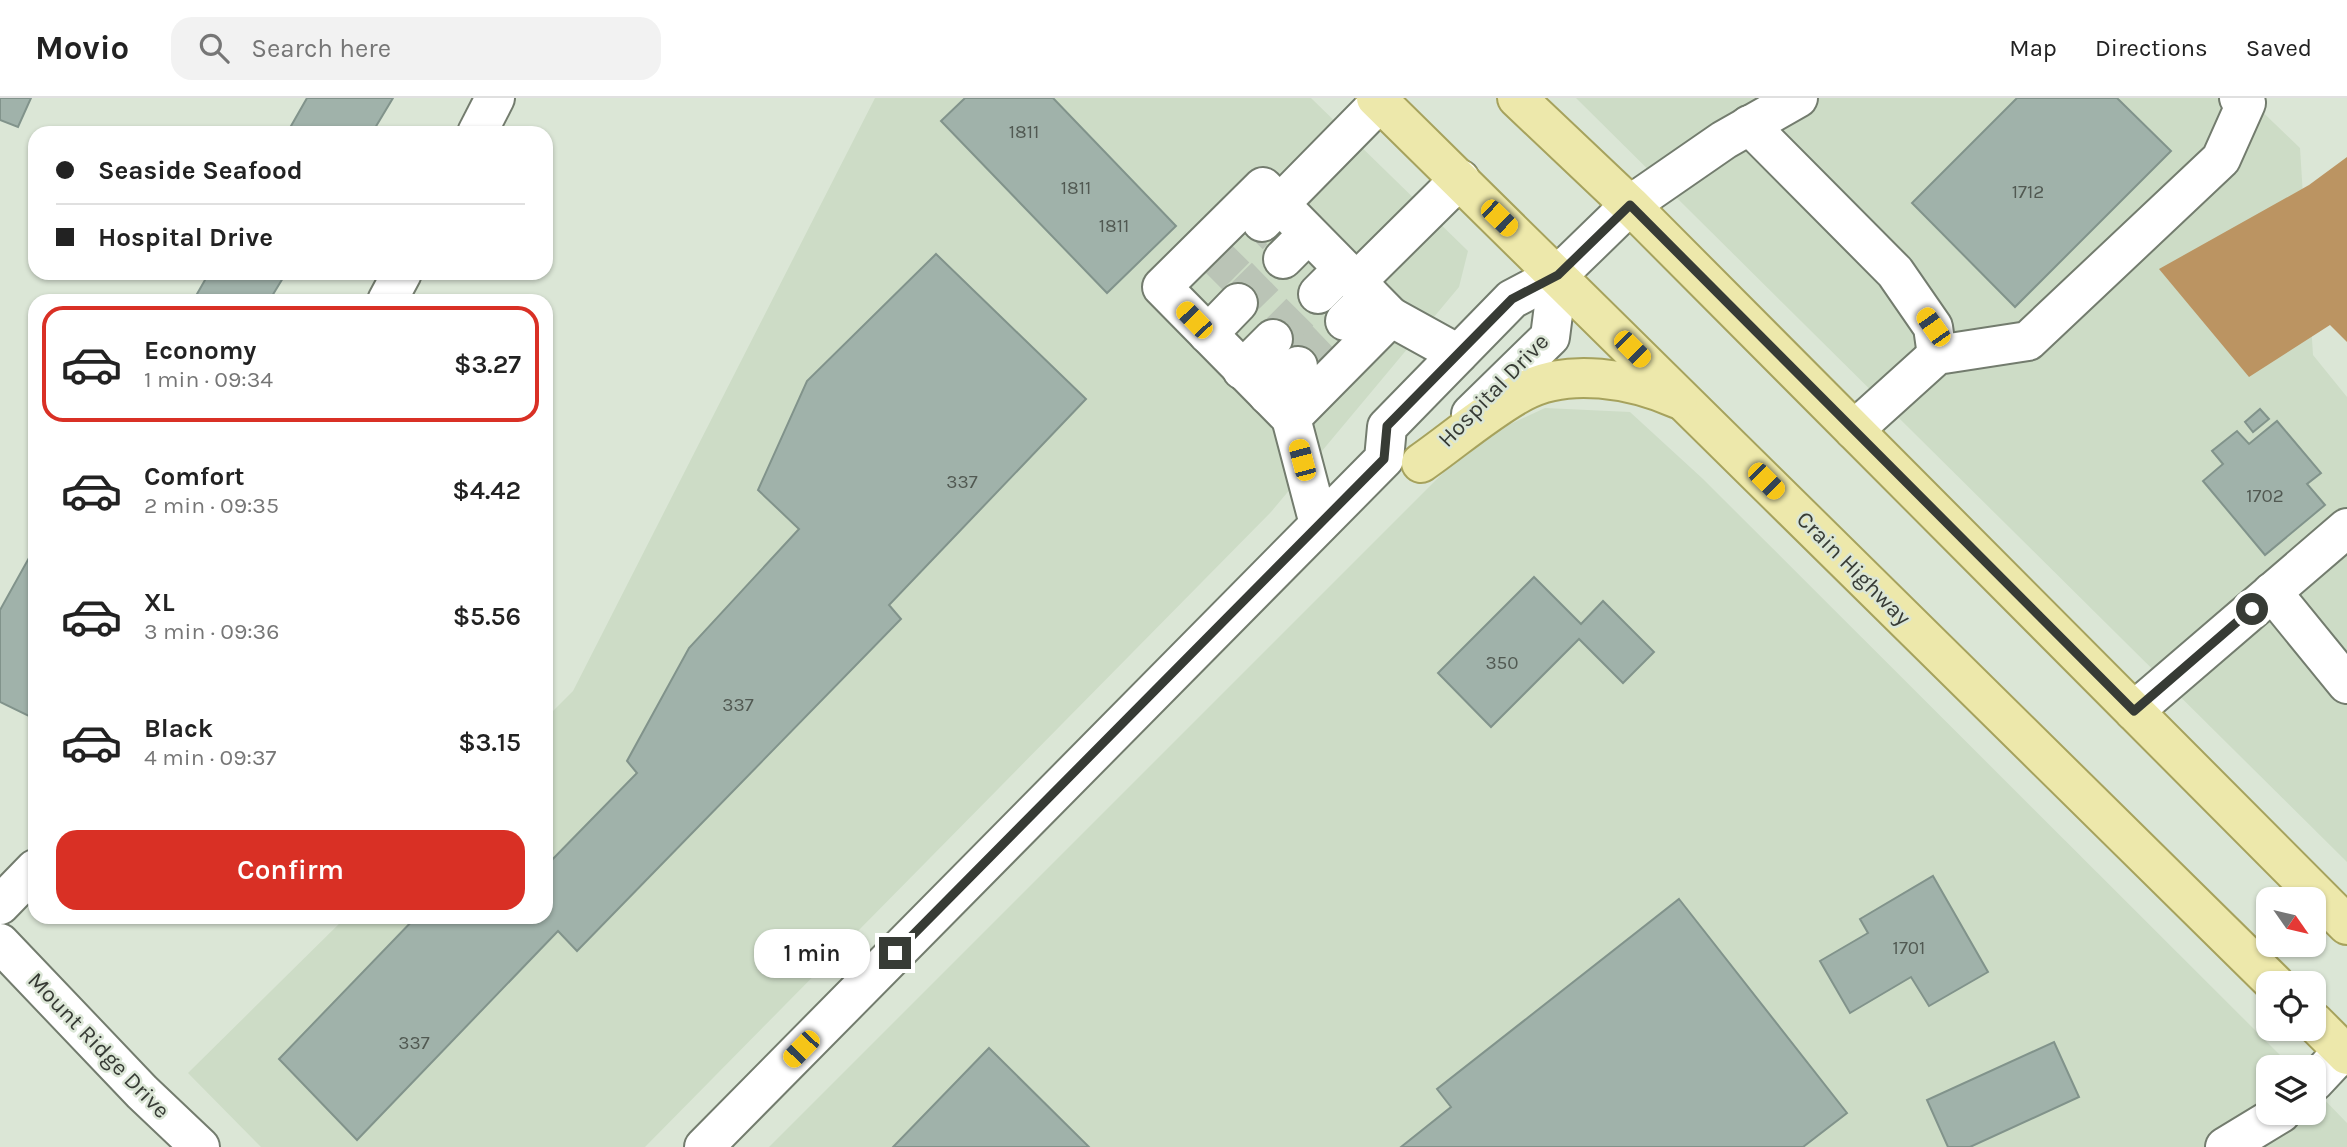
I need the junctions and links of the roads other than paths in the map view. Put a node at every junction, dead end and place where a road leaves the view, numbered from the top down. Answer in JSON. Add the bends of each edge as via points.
{"nodes":[{"id":1,"x":495,"y":98,"type":"edge"},
{"id":2,"x":1517,"y":98,"type":"edge"},
{"id":3,"x":1798,"y":98,"type":"edge"},
{"id":4,"x":2239,"y":98,"type":"edge"},
{"id":5,"x":1386,"y":108,"type":"edge"},
{"id":6,"x":1749,"y":125,"type":"junction"},
{"id":7,"x":481,"y":126,"type":"edge"},
{"id":8,"x":1460,"y":179,"type":"junction"},
{"id":9,"x":1280,"y":204,"type":"junction"},
{"id":10,"x":1630,"y":205,"type":"junction"},
{"id":11,"x":1254,"y":231,"type":"tunnel mouth"},
{"id":12,"x":1558,"y":275,"type":"junction"},
{"id":13,"x":1209,"y":276,"type":"tunnel mouth"},
{"id":14,"x":1354,"y":297,"type":"junction"},
{"id":15,"x":1238,"y":303,"type":"tunnel mouth"},
{"id":16,"x":1180,"y":305,"type":"junction"},
{"id":17,"x":1208,"y":334,"type":"junction"},
{"id":18,"x":1286,"y":353,"type":"tunnel mouth"},
{"id":19,"x":1458,"y":354,"type":"junction"},
{"id":20,"x":1937,"y":355,"type":"junction"},
{"id":21,"x":1267,"y":394,"type":"junction"},
{"id":22,"x":1688,"y":404,"type":"junction"},
{"id":23,"x":1854,"y":430,"type":"junction"},
{"id":24,"x":1403,"y":461,"type":"junction"},
{"id":25,"x":1319,"y":524,"type":"junction"},
{"id":26,"x":2347,"y":528,"type":"edge"},
{"id":27,"x":2272,"y":592,"type":"junction"},
{"id":28,"x":2347,"y":684,"type":"edge"},
{"id":29,"x":2134,"y":711,"type":"junction"},
{"id":30,"x":28,"y":876,"type":"edge"},
{"id":31,"x":0,"y":905,"type":"edge"},
{"id":32,"x":2347,"y":925,"type":"edge"},
{"id":33,"x":0,"y":943,"type":"edge"},
{"id":34,"x":2262,"y":971,"type":"edge"},
{"id":35,"x":2326,"y":1033,"type":"edge"},
{"id":36,"x":2345,"y":1053,"type":"edge"},
{"id":37,"x":2326,"y":1071,"type":"edge"},
{"id":38,"x":2261,"y":1125,"type":"edge"},
{"id":39,"x":200,"y":1147,"type":"edge"},
{"id":40,"x":704,"y":1147,"type":"edge"},
{"id":41,"x":2225,"y":1147,"type":"edge"}],
"edges":[{"from":1,"to":7,"type":"street"},
{"from":2,"to":10,"type":"main road"},
{"from":3,"to":6,"type":"street"},
{"from":4,"to":20,"type":"street","via":[[2246,103],[2221,159],[2028,341]]},
{"from":5,"to":8,"type":"main road","name":"Crain Highway"},
{"from":5,"to":9,"type":"street"},
{"from":6,"to":10,"type":"street"},
{"from":6,"to":20,"type":"street","via":[[1895,272],[1933,327]]},
{"from":8,"to":12,"type":"main road","name":"Crain Highway"},
{"from":8,"to":14,"type":"street"},
{"from":9,"to":11,"type":"street"},
{"from":9,"to":14,"type":"street","via":[[1296,247]]},
{"from":9,"to":16,"type":"street","via":[[1263,187],[1162,288]]},
{"from":10,"to":12,"type":"street"},
{"from":10,"to":23,"type":"main road"},
{"from":12,"to":19,"type":"street","via":[[1512,299]]},
{"from":12,"to":22,"type":"main road","name":"Crain Highway"},
{"from":12,"to":24,"type":"street","name":"Hospital Drive","via":[[1550,337]]},
{"from":13,"to":16,"type":"street"},
{"from":14,"to":19,"type":"street"},
{"from":14,"to":21,"type":"street"},
{"from":15,"to":17,"type":"street"},
{"from":16,"to":17,"type":"street"},
{"from":17,"to":21,"type":"street"},
{"from":18,"to":21,"type":"street"},
{"from":19,"to":24,"type":"street","via":[[1387,426]]},
{"from":20,"to":23,"type":"street"},
{"from":21,"to":25,"type":"street"},
{"from":22,"to":24,"type":"main road","via":[[1647,385],[1599,377],[1558,382],[1523,391]]},
{"from":22,"to":34,"type":"main road","name":"Crain Highway"},
{"from":23,"to":29,"type":"main road"},
{"from":24,"to":25,"type":"street","name":"Hospital Drive"},
{"from":25,"to":40,"type":"street","name":"Hospital Drive"},
{"from":26,"to":27,"type":"street"},
{"from":27,"to":28,"type":"street"},
{"from":27,"to":29,"type":"street"},
{"from":29,"to":32,"type":"main road"},
{"from":30,"to":31,"type":"street"},
{"from":33,"to":39,"type":"street","name":"Mount Ridge Drive","via":[[142,1093]]},
{"from":35,"to":36,"type":"main road"},
{"from":36,"to":37,"type":"street"},
{"from":38,"to":41,"type":"street"}]}
